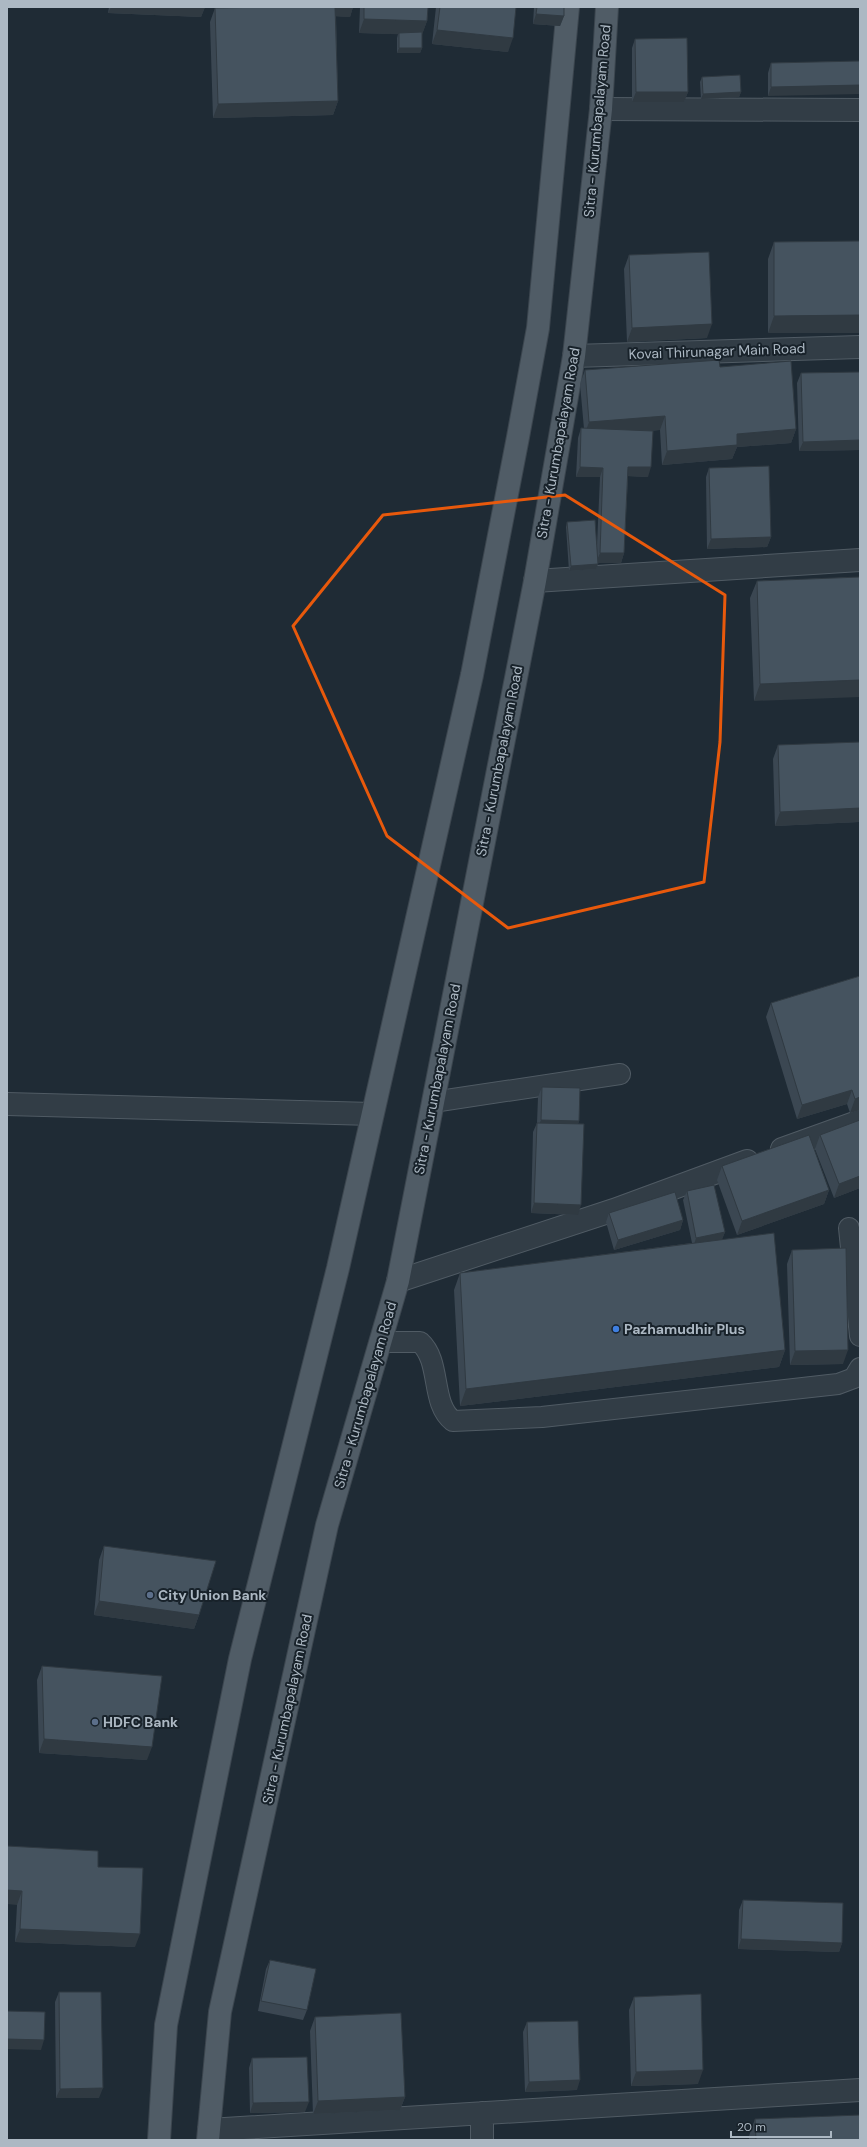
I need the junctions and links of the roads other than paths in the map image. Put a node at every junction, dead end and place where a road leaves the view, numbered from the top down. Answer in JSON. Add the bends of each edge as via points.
{"nodes":[{"id":1,"x":568,"y":7,"type":"edge"},
{"id":2,"x":607,"y":7,"type":"edge"},
{"id":3,"x":601,"y":108,"type":"junction"},
{"id":4,"x":860,"y":110,"type":"edge"},
{"id":5,"x":860,"y":347,"type":"edge"},
{"id":6,"x":574,"y":356,"type":"junction"},
{"id":7,"x":860,"y":560,"type":"edge"},
{"id":8,"x":534,"y":581,"type":"junction"},
{"id":9,"x":620,"y":1074,"type":"dead end"},
{"id":10,"x":433,"y":1102,"type":"junction"},
{"id":11,"x":7,"y":1104,"type":"edge"},
{"id":12,"x":372,"y":1114,"type":"junction"},
{"id":13,"x":860,"y":1120,"type":"edge"},
{"id":14,"x":849,"y":1228,"type":"dead end"},
{"id":15,"x":398,"y":1281,"type":"junction"},
{"id":16,"x":860,"y":1336,"type":"edge"},
{"id":17,"x":380,"y":1342,"type":"junction"},
{"id":18,"x":860,"y":1368,"type":"edge"},
{"id":19,"x":860,"y":2090,"type":"edge"},
{"id":20,"x":482,"y":2113,"type":"junction"},
{"id":21,"x":208,"y":2135,"type":"edge"},
{"id":22,"x":159,"y":2140,"type":"edge"},
{"id":23,"x":482,"y":2140,"type":"edge"}],
"edges":[{"from":1,"to":12,"type":"main road","via":[[538,328],[472,675]]},
{"from":2,"to":3,"type":"main road","name":"Sitra - Kurumbapalayam Road"},
{"from":3,"to":4,"type":"street"},
{"from":3,"to":6,"type":"main road","name":"Sitra - Kurumbapalayam Road"},
{"from":5,"to":6,"type":"street","name":"Kovai Thirunagar Main Road"},
{"from":6,"to":8,"type":"main road","name":"Sitra - Kurumbapalayam Road"},
{"from":7,"to":8,"type":"street"},
{"from":8,"to":10,"type":"main road","name":"Sitra - Kurumbapalayam Road"},
{"from":9,"to":10,"type":"lane"},
{"from":10,"to":15,"type":"main road","name":"Sitra - Kurumbapalayam Road"},
{"from":11,"to":12,"type":"street"},
{"from":12,"to":22,"type":"main road","via":[[338,1268],[240,1659],[166,2025]]},
{"from":13,"to":15,"type":"street","via":[[614,1210]]},
{"from":14,"to":16,"type":"lane"},
{"from":15,"to":17,"type":"main road","name":"Sitra - Kurumbapalayam Road"},
{"from":17,"to":18,"type":"lane","via":[[420,1342],[426,1348],[444,1414],[453,1421],[542,1417],[838,1384],[854,1378]]},
{"from":17,"to":21,"type":"main road","name":"Sitra - Kurumbapalayam Road","via":[[328,1525],[220,2012]]},
{"from":19,"to":20,"type":"street"},
{"from":20,"to":21,"type":"street"},
{"from":20,"to":23,"type":"street"}]}
